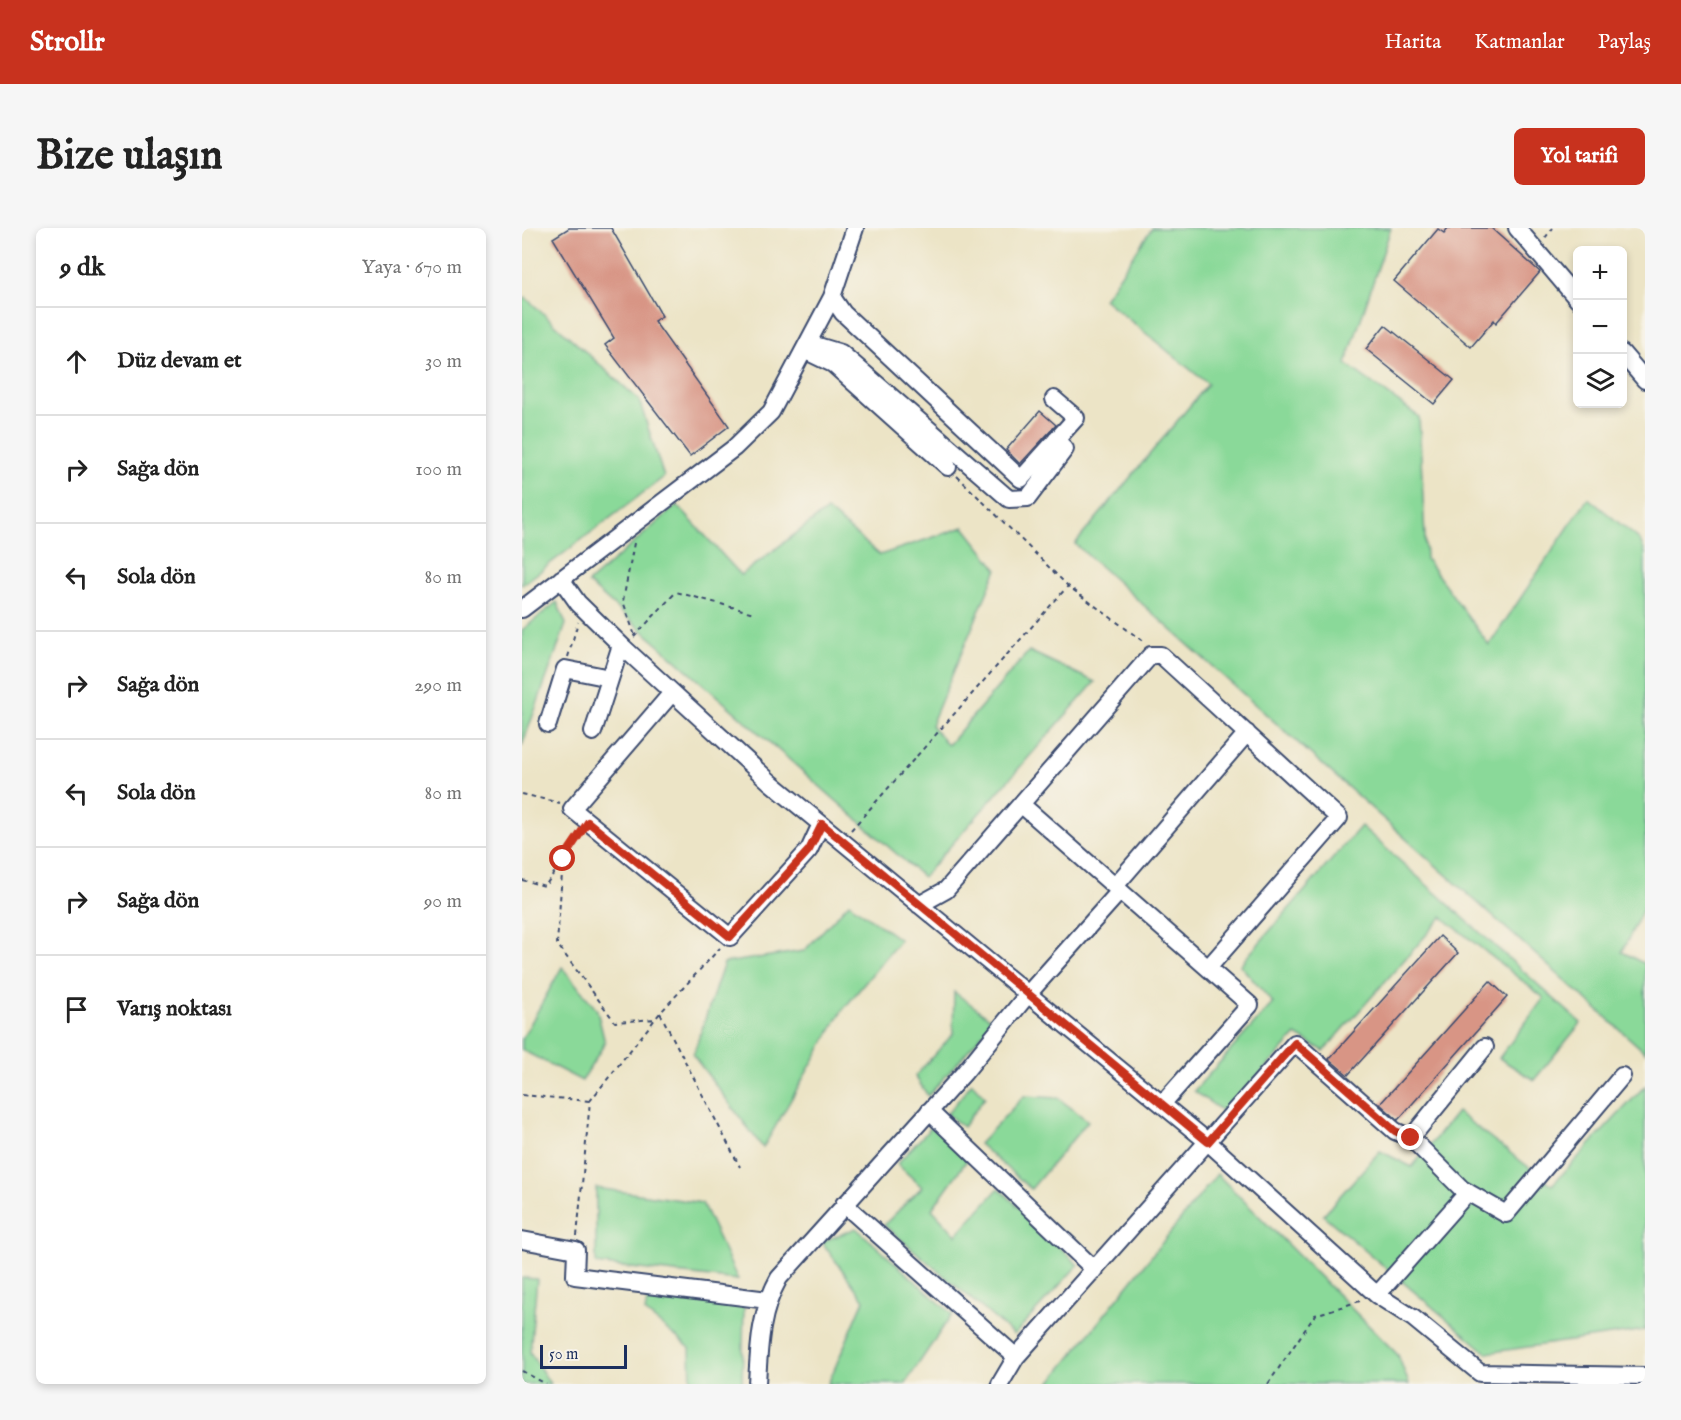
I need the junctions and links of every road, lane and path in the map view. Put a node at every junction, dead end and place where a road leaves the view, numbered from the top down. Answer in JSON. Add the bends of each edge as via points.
{"nodes":[{"id":1,"x":855,"y":228,"type":"edge"},
{"id":2,"x":1517,"y":228,"type":"edge"},
{"id":3,"x":1573,"y":294,"type":"edge"},
{"id":4,"x":832,"y":297,"type":"junction"},
{"id":5,"x":806,"y":347,"type":"junction"},
{"id":6,"x":1624,"y":354,"type":"edge"},
{"id":7,"x":1645,"y":380,"type":"edge"},
{"id":8,"x":1054,"y":399,"type":"dead end"},
{"id":9,"x":1056,"y":440,"type":"junction"},
{"id":10,"x":948,"y":467,"type":"joint"},
{"id":11,"x":638,"y":521,"type":"junction"},
{"id":12,"x":561,"y":579,"type":"junction"},
{"id":13,"x":1068,"y":586,"type":"junction"},
{"id":14,"x":582,"y":607,"type":"junction"},
{"id":15,"x":522,"y":609,"type":"edge"},
{"id":16,"x":754,"y":613,"type":"dead end"},
{"id":17,"x":627,"y":643,"type":"junction"},
{"id":18,"x":1161,"y":655,"type":"junction"},
{"id":19,"x":565,"y":669,"type":"junction"},
{"id":20,"x":610,"y":678,"type":"junction"},
{"id":21,"x":671,"y":693,"type":"junction"},
{"id":22,"x":548,"y":724,"type":"dead end"},
{"id":23,"x":593,"y":732,"type":"dead end"},
{"id":24,"x":1246,"y":733,"type":"junction"},
{"id":25,"x":522,"y":794,"type":"edge"},
{"id":26,"x":1022,"y":805,"type":"junction"},
{"id":27,"x":572,"y":809,"type":"junction"},
{"id":28,"x":588,"y":822,"type":"junction"},
{"id":29,"x":822,"y":824,"type":"junction"},
{"id":30,"x":842,"y":841,"type":"junction"},
{"id":31,"x":563,"y":859,"type":"junction"},
{"id":32,"x":522,"y":880,"type":"edge"},
{"id":33,"x":1117,"y":888,"type":"junction"},
{"id":34,"x":919,"y":905,"type":"junction"},
{"id":35,"x":730,"y":937,"type":"junction"},
{"id":36,"x":1208,"y":968,"type":"junction"},
{"id":37,"x":1028,"y":994,"type":"junction"},
{"id":38,"x":660,"y":1013,"type":"junction"},
{"id":39,"x":655,"y":1019,"type":"junction"},
{"id":40,"x":1485,"y":1047,"type":"dead end"},
{"id":41,"x":1622,"y":1076,"type":"dead end"},
{"id":42,"x":522,"y":1095,"type":"edge"},
{"id":43,"x":590,"y":1101,"type":"junction"},
{"id":44,"x":1162,"y":1104,"type":"junction"},
{"id":45,"x":929,"y":1111,"type":"junction"},
{"id":46,"x":1411,"y":1138,"type":"junction"},
{"id":47,"x":1208,"y":1142,"type":"junction"},
{"id":48,"x":740,"y":1167,"type":"dead end"},
{"id":49,"x":1468,"y":1192,"type":"junction"},
{"id":50,"x":844,"y":1204,"type":"junction"},
{"id":51,"x":522,"y":1240,"type":"edge"},
{"id":52,"x":576,"y":1250,"type":"junction"},
{"id":53,"x":1095,"y":1270,"type":"junction"},
{"id":54,"x":1377,"y":1295,"type":"junction"},
{"id":55,"x":768,"y":1300,"type":"junction"},
{"id":56,"x":1016,"y":1357,"type":"junction"},
{"id":57,"x":522,"y":1371,"type":"edge"},
{"id":58,"x":1645,"y":1376,"type":"edge"},
{"id":59,"x":1478,"y":1378,"type":"edge"},
{"id":60,"x":546,"y":1384,"type":"edge"},
{"id":61,"x":757,"y":1384,"type":"edge"},
{"id":62,"x":1000,"y":1384,"type":"edge"},
{"id":63,"x":1268,"y":1384,"type":"edge"}],
"edges":[{"from":1,"to":4,"type":"street"},
{"from":2,"to":3,"type":"street"},
{"from":4,"to":5,"type":"street"},
{"from":4,"to":9,"type":"street","via":[[843,313],[1021,480]]},
{"from":5,"to":9,"type":"street","via":[[842,353],[1009,499],[1028,498],[1065,449]]},
{"from":5,"to":10,"type":"street","via":[[833,364]]},
{"from":5,"to":11,"type":"street","via":[[771,412],[734,448]]},
{"from":6,"to":7,"type":"street"},
{"from":8,"to":9,"type":"street","via":[[1076,418]]},
{"from":10,"to":13,"type":"path"},
{"from":11,"to":12,"type":"street"},
{"from":11,"to":17,"type":"path","via":[[623,601]]},
{"from":12,"to":14,"type":"street"},
{"from":12,"to":15,"type":"street"},
{"from":13,"to":18,"type":"path"},
{"from":13,"to":30,"type":"path"},
{"from":14,"to":17,"type":"street"},
{"from":14,"to":19,"type":"path"},
{"from":16,"to":17,"type":"path","via":[[676,592]]},
{"from":17,"to":20,"type":"street"},
{"from":17,"to":21,"type":"street"},
{"from":18,"to":24,"type":"street"},
{"from":18,"to":26,"type":"street","via":[[1151,655]]},
{"from":19,"to":20,"type":"street"},
{"from":19,"to":22,"type":"street"},
{"from":20,"to":23,"type":"street"},
{"from":21,"to":27,"type":"street"},
{"from":21,"to":29,"type":"street"},
{"from":24,"to":33,"type":"street"},
{"from":24,"to":36,"type":"street","via":[[1339,818]]},
{"from":25,"to":27,"type":"path","via":[[553,799]]},
{"from":26,"to":33,"type":"street"},
{"from":26,"to":34,"type":"street","via":[[946,890]]},
{"from":27,"to":28,"type":"street"},
{"from":28,"to":31,"type":"path"},
{"from":28,"to":35,"type":"street"},
{"from":29,"to":30,"type":"street"},
{"from":29,"to":35,"type":"street","via":[[809,850]]},
{"from":30,"to":34,"type":"street"},
{"from":31,"to":32,"type":"path","via":[[545,886]]},
{"from":31,"to":39,"type":"path","via":[[557,944],[615,1022]]},
{"from":33,"to":36,"type":"street"},
{"from":33,"to":37,"type":"street"},
{"from":34,"to":37,"type":"street"},
{"from":35,"to":38,"type":"path"},
{"from":36,"to":44,"type":"street","via":[[1250,1005]]},
{"from":37,"to":44,"type":"street"},
{"from":37,"to":45,"type":"street"},
{"from":38,"to":39,"type":"path"},
{"from":38,"to":48,"type":"path"},
{"from":39,"to":43,"type":"path"},
{"from":40,"to":46,"type":"street"},
{"from":41,"to":49,"type":"street","via":[[1506,1214]]},
{"from":42,"to":43,"type":"path"},
{"from":43,"to":52,"type":"path"},
{"from":44,"to":47,"type":"street"},
{"from":45,"to":50,"type":"street"},
{"from":45,"to":53,"type":"street"},
{"from":46,"to":47,"type":"street","via":[[1395,1131],[1295,1043]]},
{"from":46,"to":49,"type":"street"},
{"from":47,"to":53,"type":"street"},
{"from":47,"to":54,"type":"street"},
{"from":49,"to":54,"type":"street"},
{"from":50,"to":55,"type":"street","via":[[779,1278]]},
{"from":50,"to":56,"type":"street"},
{"from":51,"to":52,"type":"street"},
{"from":52,"to":55,"type":"street","via":[[576,1276]]},
{"from":53,"to":56,"type":"street"},
{"from":54,"to":59,"type":"street","via":[[1413,1318]]},
{"from":54,"to":63,"type":"path","via":[[1315,1316]]},
{"from":55,"to":61,"type":"street","via":[[760,1330]]},
{"from":56,"to":62,"type":"street"},
{"from":57,"to":60,"type":"path"},
{"from":58,"to":59,"type":"street"}]}
